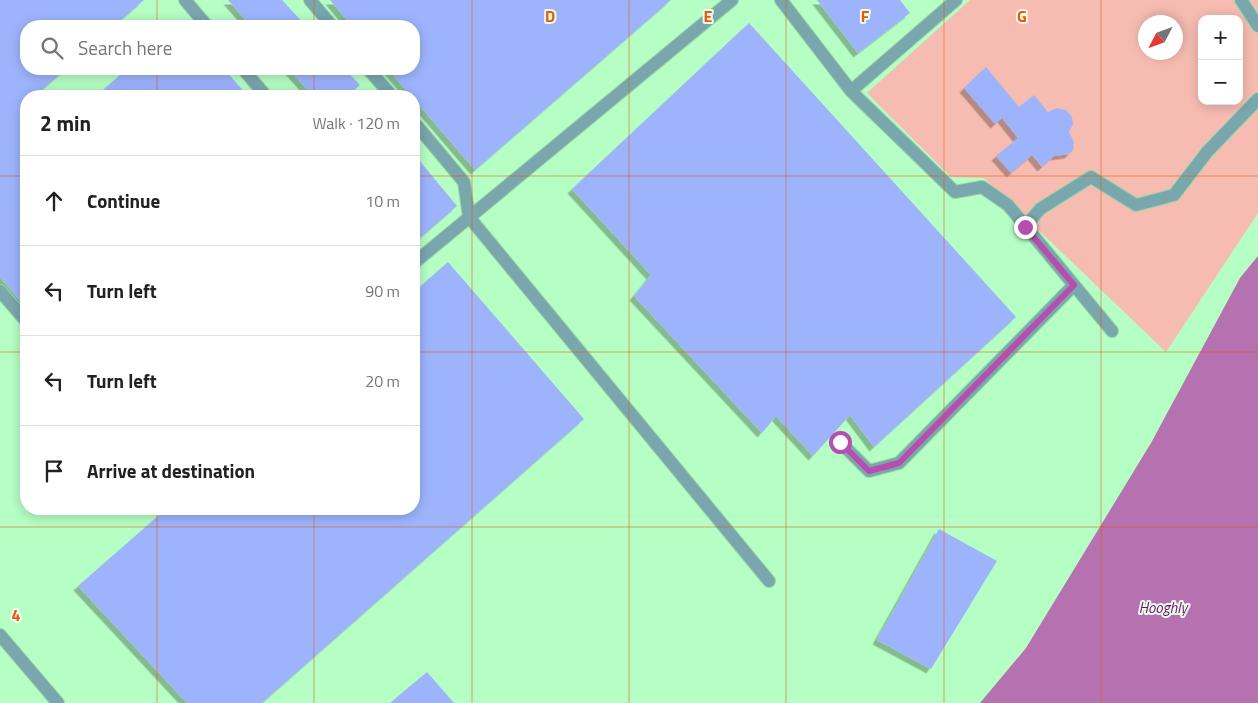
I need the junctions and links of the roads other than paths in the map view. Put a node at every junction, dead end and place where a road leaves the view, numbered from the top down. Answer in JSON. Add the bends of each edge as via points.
{"nodes":[{"id":1,"x":185,"y":0,"type":"edge"},
{"id":2,"x":310,"y":0,"type":"edge"},
{"id":3,"x":732,"y":0,"type":"edge"},
{"id":4,"x":781,"y":0,"type":"edge"},
{"id":5,"x":956,"y":0,"type":"edge"},
{"id":6,"x":1242,"y":0,"type":"edge"},
{"id":7,"x":202,"y":20,"type":"edge"},
{"id":8,"x":327,"y":20,"type":"edge"},
{"id":9,"x":1258,"y":26,"type":"edge"},
{"id":10,"x":248,"y":75,"type":"edge"},
{"id":11,"x":373,"y":75,"type":"edge"},
{"id":12,"x":261,"y":90,"type":"edge"},
{"id":13,"x":387,"y":90,"type":"edge"},
{"id":14,"x":852,"y":91,"type":"junction"},
{"id":15,"x":1258,"y":99,"type":"edge"},
{"id":16,"x":420,"y":129,"type":"edge"},
{"id":17,"x":469,"y":217,"type":"junction"},
{"id":18,"x":1025,"y":227,"type":"junction"},
{"id":19,"x":420,"y":258,"type":"edge"},
{"id":20,"x":1074,"y":285,"type":"junction"},
{"id":21,"x":0,"y":291,"type":"edge"},
{"id":22,"x":20,"y":314,"type":"edge"},
{"id":23,"x":1112,"y":331,"type":"dead end"},
{"id":24,"x":840,"y":442,"type":"dead end"},
{"id":25,"x":769,"y":581,"type":"dead end"},
{"id":26,"x":0,"y":635,"type":"edge"},
{"id":27,"x":58,"y":703,"type":"edge"}],
"edges":[{"from":1,"to":7,"type":"lane"},
{"from":2,"to":8,"type":"lane"},
{"from":3,"to":17,"type":"lane"},
{"from":4,"to":14,"type":"lane"},
{"from":5,"to":14,"type":"lane"},
{"from":6,"to":9,"type":"lane"},
{"from":10,"to":12,"type":"lane"},
{"from":11,"to":13,"type":"lane"},
{"from":14,"to":18,"type":"lane","via":[[955,192],[982,187],[1008,206]]},
{"from":15,"to":18,"type":"lane","via":[[1174,194],[1136,205],[1091,176],[1040,209]]},
{"from":16,"to":17,"type":"lane","via":[[464,182]]},
{"from":17,"to":19,"type":"lane"},
{"from":17,"to":25,"type":"lane"},
{"from":18,"to":20,"type":"lane"},
{"from":20,"to":23,"type":"lane"},
{"from":20,"to":24,"type":"lane","via":[[899,463],[869,471]]},
{"from":21,"to":22,"type":"lane"},
{"from":26,"to":27,"type":"lane"}]}
